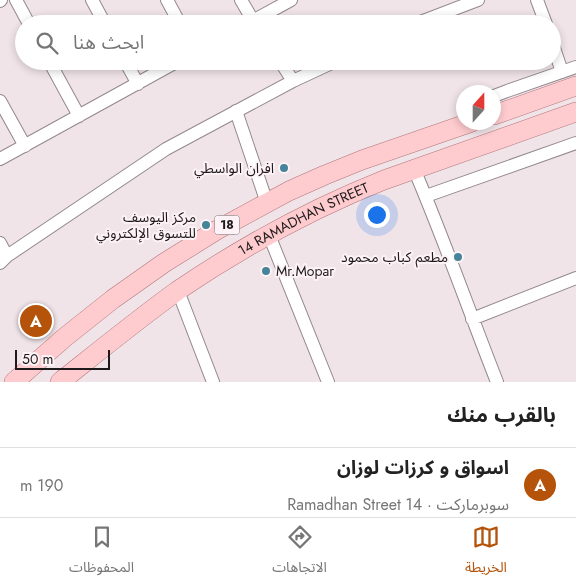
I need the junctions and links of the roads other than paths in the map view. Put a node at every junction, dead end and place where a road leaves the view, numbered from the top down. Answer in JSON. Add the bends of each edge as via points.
{"nodes":[{"id":1,"x":16,"y":0,"type":"edge"},
{"id":2,"x":92,"y":0,"type":"edge"},
{"id":3,"x":167,"y":0,"type":"edge"},
{"id":4,"x":242,"y":0,"type":"edge"},
{"id":5,"x":291,"y":0,"type":"edge"},
{"id":6,"x":478,"y":0,"type":"edge"},
{"id":7,"x":537,"y":0,"type":"edge"},
{"id":8,"x":24,"y":15,"type":"edge"},
{"id":9,"x":100,"y":15,"type":"edge"},
{"id":10,"x":175,"y":15,"type":"edge"},
{"id":11,"x":249,"y":15,"type":"edge"},
{"id":12,"x":266,"y":15,"type":"edge"},
{"id":13,"x":439,"y":15,"type":"edge"},
{"id":14,"x":543,"y":15,"type":"edge"},
{"id":15,"x":576,"y":67,"type":"edge"},
{"id":16,"x":561,"y":69,"type":"edge"},
{"id":17,"x":54,"y":70,"type":"edge"},
{"id":18,"x":130,"y":70,"type":"edge"},
{"id":19,"x":162,"y":70,"type":"edge"},
{"id":20,"x":286,"y":70,"type":"edge"},
{"id":21,"x":317,"y":70,"type":"edge"},
{"id":22,"x":562,"y":72,"type":"junction"},
{"id":23,"x":293,"y":81,"type":"junction"},
{"id":24,"x":138,"y":84,"type":"junction"},
{"id":25,"x":576,"y":86,"type":"edge"},
{"id":26,"x":501,"y":99,"type":"edge"},
{"id":27,"x":0,"y":101,"type":"edge"},
{"id":28,"x":501,"y":106,"type":"edge"},
{"id":29,"x":236,"y":112,"type":"junction"},
{"id":30,"x":576,"y":112,"type":"edge"},
{"id":31,"x":79,"y":116,"type":"junction"},
{"id":32,"x":456,"y":121,"type":"edge"},
{"id":33,"x":456,"y":128,"type":"edge"},
{"id":34,"x":434,"y":136,"type":"junction"},
{"id":35,"x":576,"y":143,"type":"edge"},
{"id":36,"x":25,"y":146,"type":"junction"},
{"id":37,"x":0,"y":159,"type":"edge"},
{"id":38,"x":414,"y":169,"type":"junction"},
{"id":39,"x":426,"y":196,"type":"junction"},
{"id":40,"x":267,"y":203,"type":"junction"},
{"id":41,"x":269,"y":235,"type":"junction"},
{"id":42,"x":0,"y":243,"type":"edge"},
{"id":43,"x":4,"y":260,"type":"edge"},
{"id":44,"x":576,"y":278,"type":"edge"},
{"id":45,"x":178,"y":291,"type":"junction"},
{"id":46,"x":472,"y":319,"type":"junction"},
{"id":47,"x":14,"y":382,"type":"edge"},
{"id":48,"x":60,"y":382,"type":"edge"},
{"id":49,"x":213,"y":382,"type":"edge"},
{"id":50,"x":328,"y":382,"type":"edge"},
{"id":51,"x":497,"y":382,"type":"edge"}],
"edges":[{"from":1,"to":8,"type":"street"},
{"from":2,"to":9,"type":"street"},
{"from":3,"to":10,"type":"street"},
{"from":4,"to":11,"type":"street"},
{"from":5,"to":12,"type":"street"},
{"from":6,"to":13,"type":"street"},
{"from":7,"to":14,"type":"street"},
{"from":15,"to":22,"type":"street"},
{"from":16,"to":22,"type":"street"},
{"from":17,"to":31,"type":"street"},
{"from":18,"to":24,"type":"street"},
{"from":19,"to":24,"type":"street"},
{"from":20,"to":23,"type":"street"},
{"from":21,"to":23,"type":"street"},
{"from":22,"to":26,"type":"street","via":[[507,90]]},
{"from":23,"to":29,"type":"street"},
{"from":24,"to":31,"type":"street"},
{"from":25,"to":28,"type":"main road"},
{"from":27,"to":36,"type":"street"},
{"from":29,"to":40,"type":"street"},
{"from":29,"to":43,"type":"street","via":[[166,149]]},
{"from":30,"to":38,"type":"main road","name":"14 RAMADHAN STREET","number":"18"},
{"from":31,"to":36,"type":"street"},
{"from":32,"to":34,"type":"street"},
{"from":33,"to":34,"type":"main road","name":"14 RAMADHAN STREET","number":"18"},
{"from":34,"to":40,"type":"main road","name":"14 RAMADHAN STREET","number":"18","via":[[362,160]]},
{"from":35,"to":39,"type":"street"},
{"from":36,"to":37,"type":"street"},
{"from":38,"to":39,"type":"street"},
{"from":38,"to":41,"type":"main road","name":"14 RAMADHAN STREET","number":"18","via":[[354,192]]},
{"from":39,"to":46,"type":"street"},
{"from":40,"to":47,"type":"main road","name":"14 RAMADHAN STREET","number":"18","via":[[164,263],[113,299]]},
{"from":41,"to":45,"type":"main road","name":"14 RAMADHAN STREET","number":"18"},
{"from":41,"to":50,"type":"street"},
{"from":42,"to":43,"type":"street"},
{"from":44,"to":46,"type":"street"},
{"from":45,"to":48,"type":"main road","name":"14 RAMADHAN STREET","number":"18"},
{"from":45,"to":49,"type":"street"},
{"from":46,"to":51,"type":"street"}]}
